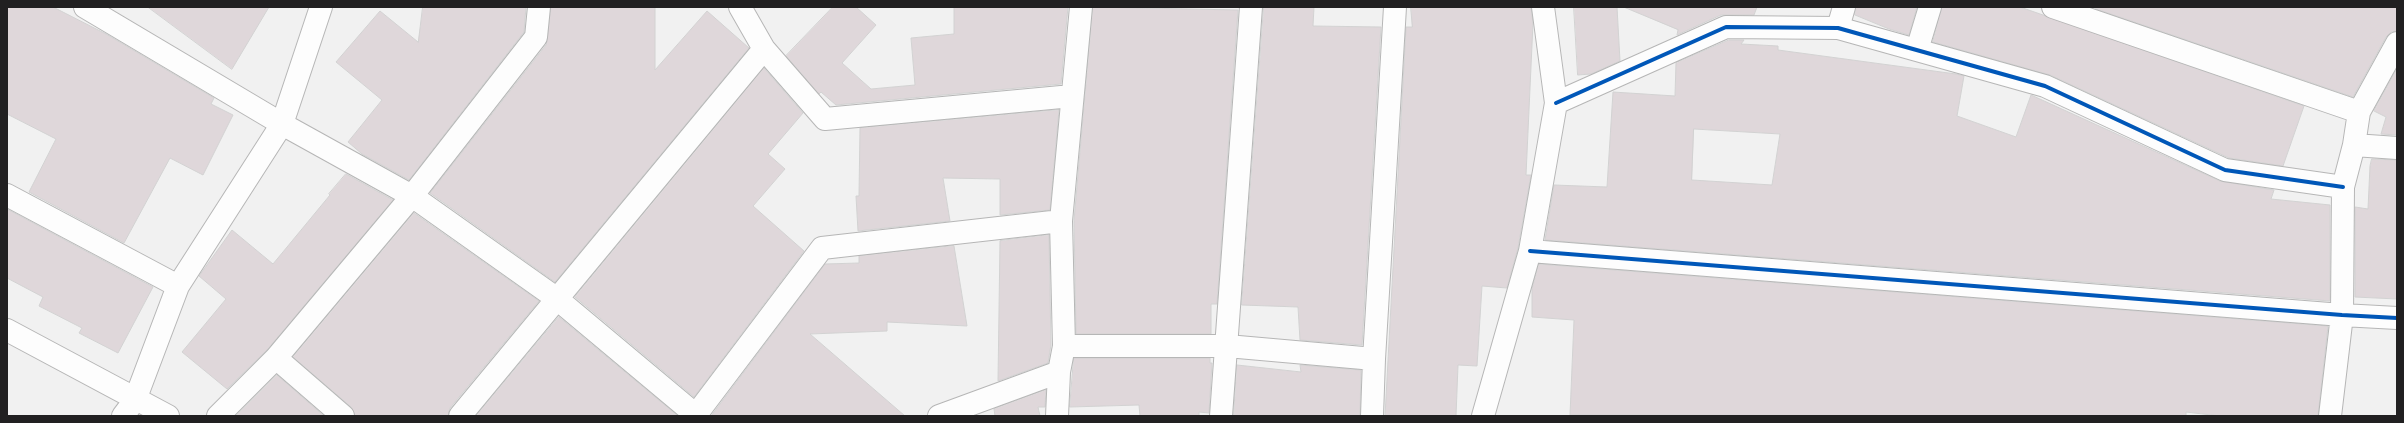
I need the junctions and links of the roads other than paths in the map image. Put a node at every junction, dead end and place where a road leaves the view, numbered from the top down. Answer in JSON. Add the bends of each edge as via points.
{"nodes":[{"id":1,"x":85,"y":7,"type":"edge"},
{"id":2,"x":321,"y":7,"type":"edge"},
{"id":3,"x":539,"y":7,"type":"edge"},
{"id":4,"x":740,"y":7,"type":"edge"},
{"id":5,"x":1081,"y":7,"type":"edge"},
{"id":6,"x":1250,"y":7,"type":"edge"},
{"id":7,"x":1395,"y":7,"type":"edge"},
{"id":8,"x":1543,"y":7,"type":"edge"},
{"id":9,"x":1844,"y":7,"type":"edge"},
{"id":10,"x":1930,"y":7,"type":"edge"},
{"id":11,"x":2053,"y":7,"type":"edge"},
{"id":12,"x":1838,"y":28,"type":"junction"},
{"id":13,"x":2397,"y":43,"type":"edge"},
{"id":14,"x":764,"y":49,"type":"junction"},
{"id":15,"x":1917,"y":50,"type":"junction"},
{"id":16,"x":1072,"y":96,"type":"junction"},
{"id":17,"x":1556,"y":103,"type":"junction"},
{"id":18,"x":2359,"y":112,"type":"junction"},
{"id":19,"x":282,"y":124,"type":"junction"},
{"id":20,"x":2354,"y":145,"type":"junction"},
{"id":21,"x":2397,"y":148,"type":"edge"},
{"id":22,"x":2343,"y":187,"type":"junction"},
{"id":23,"x":7,"y":195,"type":"edge"},
{"id":24,"x":412,"y":196,"type":"junction"},
{"id":25,"x":1061,"y":221,"type":"junction"},
{"id":26,"x":1530,"y":251,"type":"junction"},
{"id":27,"x":178,"y":286,"type":"junction"},
{"id":28,"x":556,"y":298,"type":"junction"},
{"id":29,"x":2342,"y":315,"type":"junction"},
{"id":30,"x":2397,"y":318,"type":"edge"},
{"id":31,"x":7,"y":330,"type":"edge"},
{"id":32,"x":1064,"y":346,"type":"junction"},
{"id":33,"x":1227,"y":346,"type":"junction"},
{"id":34,"x":276,"y":358,"type":"junction"},
{"id":35,"x":1374,"y":359,"type":"junction"},
{"id":36,"x":1059,"y":372,"type":"junction"},
{"id":37,"x":129,"y":408,"type":"edge"},
{"id":38,"x":168,"y":416,"type":"edge"},
{"id":39,"x":218,"y":416,"type":"edge"},
{"id":40,"x":343,"y":416,"type":"edge"},
{"id":41,"x":460,"y":416,"type":"edge"},
{"id":42,"x":696,"y":416,"type":"edge"},
{"id":43,"x":939,"y":416,"type":"edge"},
{"id":44,"x":1056,"y":416,"type":"edge"},
{"id":45,"x":1221,"y":416,"type":"edge"},
{"id":46,"x":1372,"y":416,"type":"edge"},
{"id":47,"x":1483,"y":416,"type":"edge"},
{"id":48,"x":2330,"y":416,"type":"edge"}],
"edges":[{"from":1,"to":19,"type":"street"},
{"from":2,"to":19,"type":"street"},
{"from":3,"to":24,"type":"street","via":[[536,37]]},
{"from":4,"to":14,"type":"street"},
{"from":5,"to":16,"type":"street"},
{"from":6,"to":33,"type":"street"},
{"from":7,"to":35,"type":"street"},
{"from":8,"to":17,"type":"street"},
{"from":9,"to":12,"type":"street"},
{"from":10,"to":15,"type":"street"},
{"from":11,"to":18,"type":"street"},
{"from":12,"to":15,"type":"street"},
{"from":12,"to":17,"type":"street","via":[[1726,27]]},
{"from":13,"to":18,"type":"street"},
{"from":14,"to":16,"type":"street","via":[[825,120]]},
{"from":14,"to":28,"type":"street"},
{"from":15,"to":22,"type":"street","via":[[2045,86],[2225,170]]},
{"from":16,"to":25,"type":"street"},
{"from":17,"to":26,"type":"street"},
{"from":18,"to":20,"type":"street"},
{"from":19,"to":24,"type":"street"},
{"from":19,"to":27,"type":"street"},
{"from":20,"to":21,"type":"street"},
{"from":20,"to":22,"type":"street"},
{"from":22,"to":29,"type":"street"},
{"from":23,"to":27,"type":"street"},
{"from":24,"to":28,"type":"street"},
{"from":24,"to":34,"type":"street"},
{"from":25,"to":32,"type":"street"},
{"from":25,"to":42,"type":"street","via":[[822,248]]},
{"from":26,"to":29,"type":"street"},
{"from":26,"to":47,"type":"street"},
{"from":27,"to":37,"type":"street"},
{"from":28,"to":41,"type":"street"},
{"from":28,"to":42,"type":"street"},
{"from":29,"to":30,"type":"street"},
{"from":29,"to":48,"type":"street"},
{"from":31,"to":37,"type":"street"},
{"from":32,"to":33,"type":"street"},
{"from":32,"to":36,"type":"street"},
{"from":33,"to":35,"type":"street"},
{"from":33,"to":45,"type":"street"},
{"from":34,"to":39,"type":"street"},
{"from":34,"to":40,"type":"street"},
{"from":35,"to":46,"type":"street"},
{"from":36,"to":43,"type":"street"},
{"from":36,"to":44,"type":"street"},
{"from":37,"to":38,"type":"street"}]}
